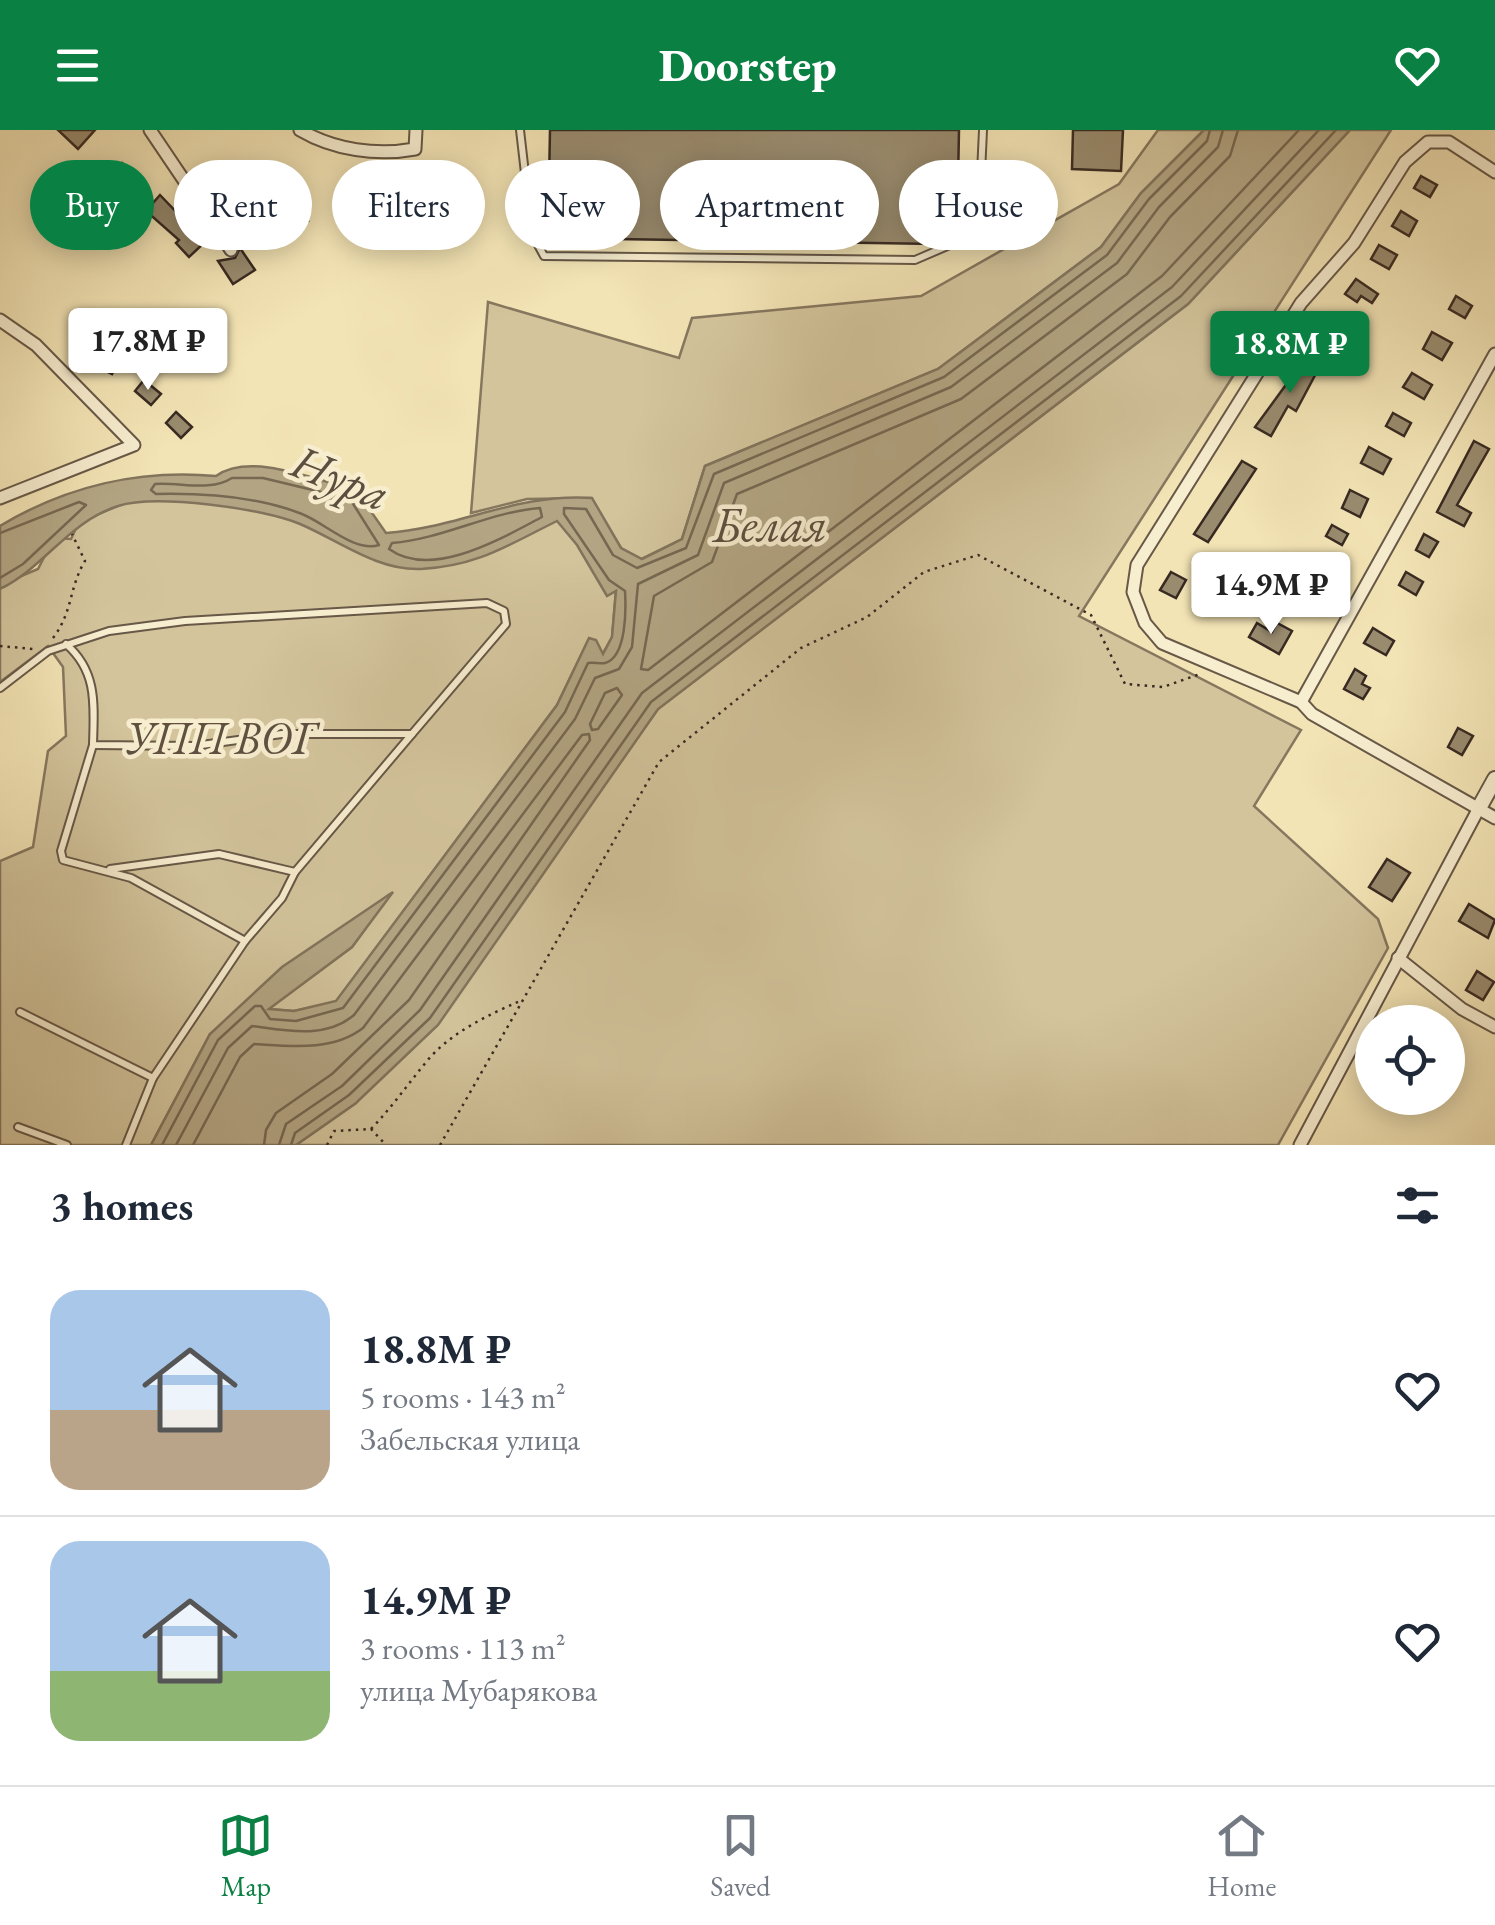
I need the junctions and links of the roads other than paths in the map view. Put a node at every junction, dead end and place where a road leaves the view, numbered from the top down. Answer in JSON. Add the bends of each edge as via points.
{"nodes":[{"id":1,"x":150,"y":130,"type":"edge"},
{"id":2,"x":300,"y":130,"type":"edge"},
{"id":3,"x":416,"y":130,"type":"edge"},
{"id":4,"x":520,"y":130,"type":"edge"},
{"id":5,"x":983,"y":130,"type":"edge"},
{"id":6,"x":174,"y":166,"type":"edge"},
{"id":7,"x":1495,"y":172,"type":"edge"},
{"id":8,"x":0,"y":320,"type":"edge"},
{"id":9,"x":1495,"y":354,"type":"edge"},
{"id":10,"x":0,"y":498,"type":"edge"},
{"id":11,"x":66,"y":644,"type":"junction"},
{"id":12,"x":0,"y":688,"type":"edge"},
{"id":13,"x":1301,"y":702,"type":"junction"},
{"id":14,"x":412,"y":734,"type":"junction"},
{"id":15,"x":93,"y":745,"type":"junction"},
{"id":16,"x":1495,"y":779,"type":"edge"},
{"id":17,"x":1479,"y":808,"type":"junction"},
{"id":18,"x":1495,"y":818,"type":"edge"},
{"id":19,"x":108,"y":870,"type":"junction"},
{"id":20,"x":295,"y":872,"type":"junction"},
{"id":21,"x":246,"y":942,"type":"junction"},
{"id":22,"x":1398,"y":958,"type":"junction"},
{"id":23,"x":20,"y":1012,"type":"dead end"},
{"id":24,"x":1495,"y":1027,"type":"edge"},
{"id":25,"x":153,"y":1078,"type":"junction"},
{"id":26,"x":18,"y":1128,"type":"dead end"},
{"id":27,"x":67,"y":1145,"type":"edge"},
{"id":28,"x":126,"y":1145,"type":"edge"},
{"id":29,"x":1300,"y":1145,"type":"edge"}],
"edges":[{"from":1,"to":6,"type":"street"},
{"from":2,"to":3,"type":"street","via":[[319,141],[386,154],[415,149]]},
{"from":4,"to":5,"type":"lane","via":[[532,234],[544,256],[915,260],[959,241],[980,195]]},
{"from":7,"to":13,"type":"street","via":[[1449,142],[1428,142],[1405,162],[1354,243],[1301,303],[1137,565],[1132,592],[1162,643]]},
{"from":8,"to":10,"type":"street","via":[[36,345],[134,445]]},
{"from":9,"to":13,"type":"street"},
{"from":11,"to":12,"type":"lane"},
{"from":11,"to":14,"type":"lane","via":[[185,622],[487,602],[504,611],[506,624]]},
{"from":11,"to":15,"type":"lane","via":[[92,678]]},
{"from":13,"to":17,"type":"street"},
{"from":14,"to":15,"type":"lane"},
{"from":14,"to":20,"type":"lane"},
{"from":15,"to":19,"type":"lane","via":[[62,860]]},
{"from":16,"to":17,"type":"street"},
{"from":17,"to":18,"type":"street"},
{"from":17,"to":22,"type":"street"},
{"from":19,"to":20,"type":"lane","via":[[220,854]]},
{"from":19,"to":21,"type":"lane"},
{"from":20,"to":21,"type":"lane"},
{"from":21,"to":25,"type":"lane"},
{"from":22,"to":24,"type":"street"},
{"from":22,"to":29,"type":"street"},
{"from":23,"to":25,"type":"lane"},
{"from":25,"to":28,"type":"lane"},
{"from":26,"to":27,"type":"lane"}]}
